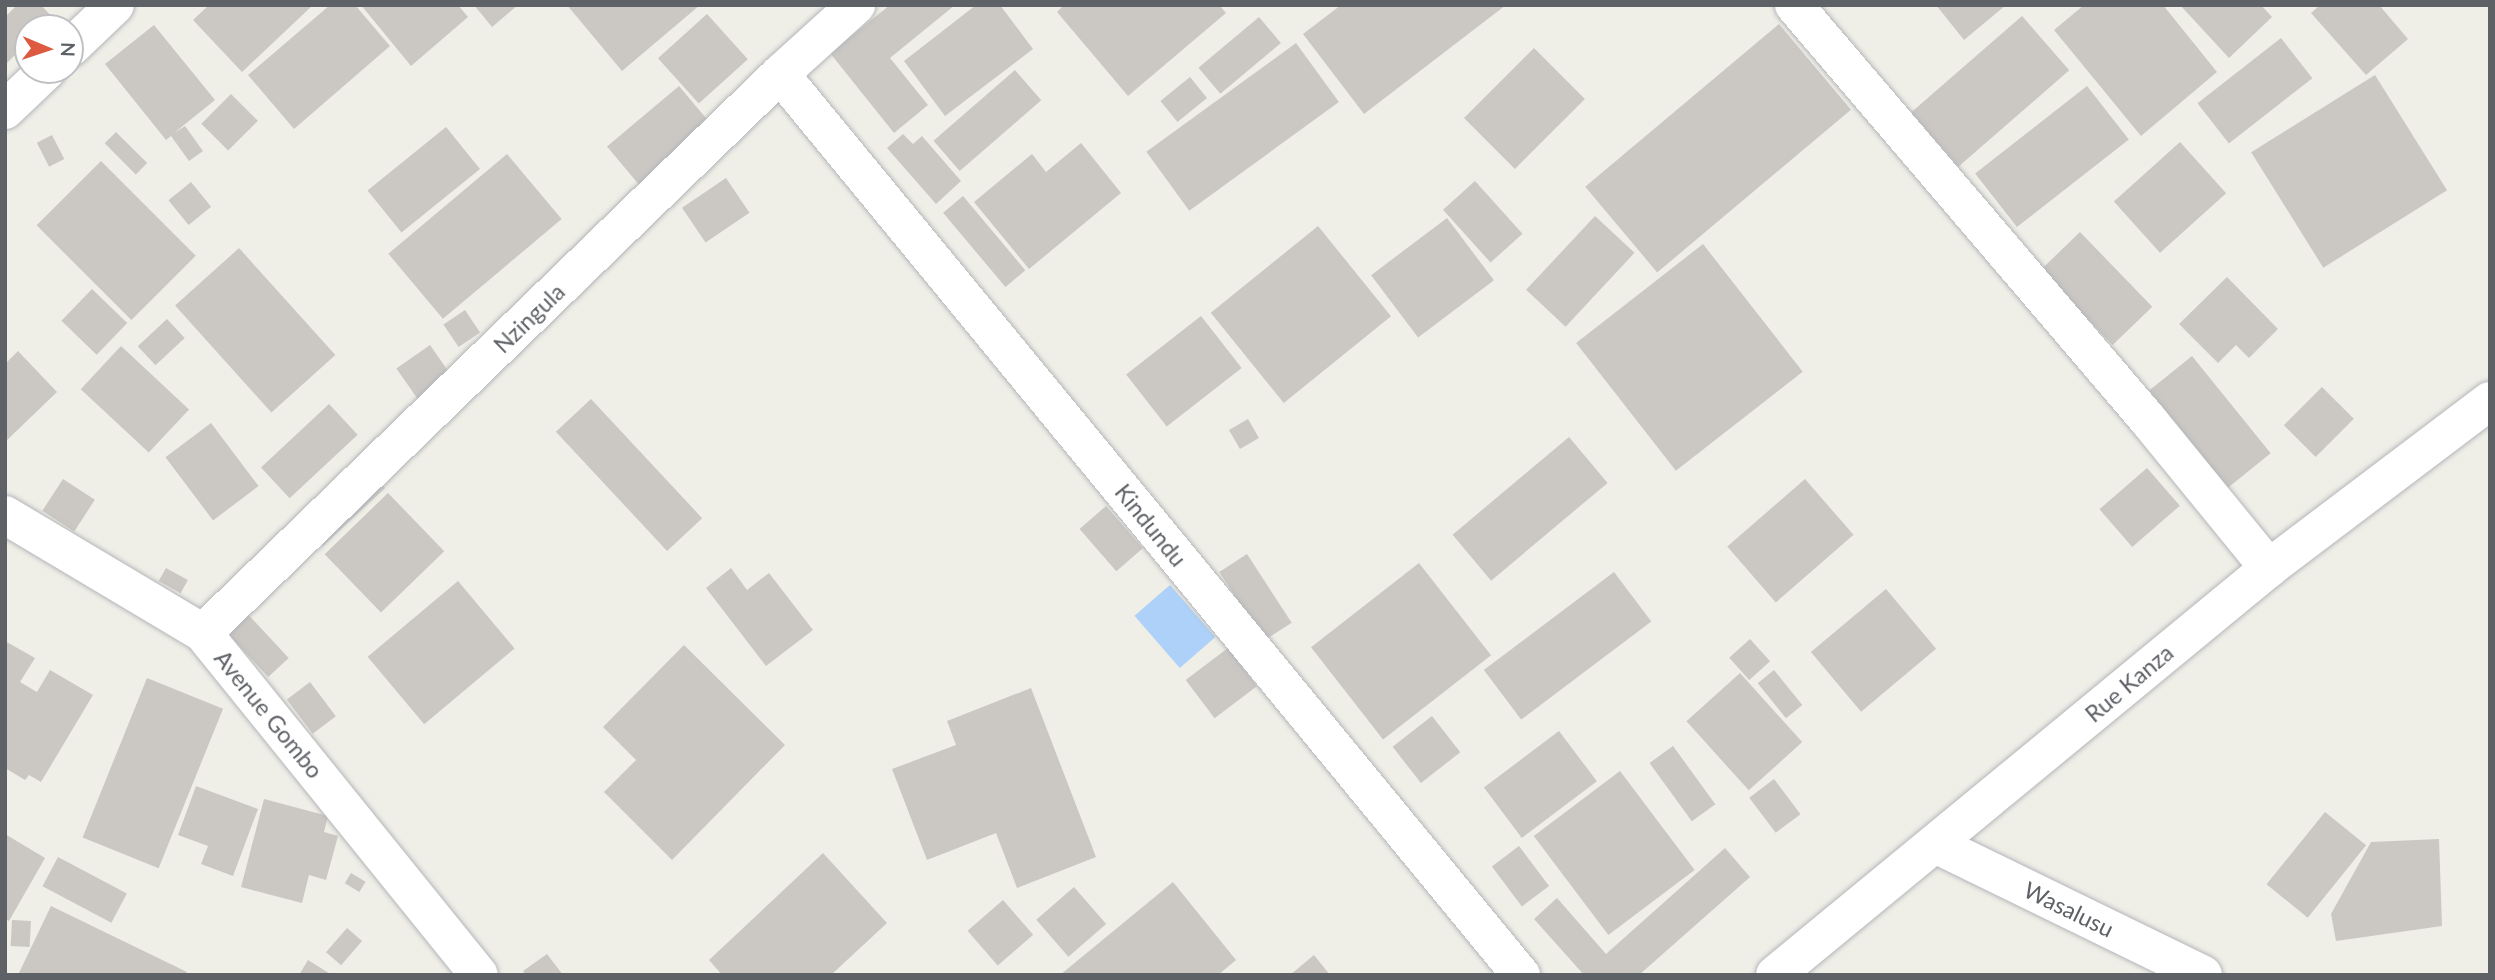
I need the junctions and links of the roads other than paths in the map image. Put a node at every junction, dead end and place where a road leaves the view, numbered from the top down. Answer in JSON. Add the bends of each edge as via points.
{"nodes":[{"id":1,"x":115,"y":5,"type":"edge"},
{"id":2,"x":856,"y":5,"type":"edge"},
{"id":3,"x":1794,"y":5,"type":"edge"},
{"id":4,"x":84,"y":35,"type":"edge"},
{"id":5,"x":780,"y":74,"type":"junction"},
{"id":6,"x":32,"y":84,"type":"edge"},
{"id":7,"x":5,"y":110,"type":"edge"},
{"id":8,"x":2490,"y":401,"type":"edge"},
{"id":9,"x":5,"y":514,"type":"edge"},
{"id":10,"x":2269,"y":568,"type":"junction"},
{"id":11,"x":203,"y":633,"type":"junction"},
{"id":12,"x":1935,"y":844,"type":"junction"},
{"id":13,"x":479,"y":975,"type":"edge"},
{"id":14,"x":1521,"y":975,"type":"edge"},
{"id":15,"x":1775,"y":975,"type":"edge"},
{"id":16,"x":2203,"y":975,"type":"edge"}],
"edges":[{"from":1,"to":4,"type":"street"},
{"from":2,"to":5,"type":"street","name":"Nzingula"},
{"from":3,"to":10,"type":"street"},
{"from":5,"to":11,"type":"street","name":"Nzingula"},
{"from":5,"to":14,"type":"street","name":"Kindundu"},
{"from":6,"to":7,"type":"street"},
{"from":8,"to":10,"type":"street","name":"Rue Kanza"},
{"from":9,"to":11,"type":"street","name":"Avenue Gombo"},
{"from":10,"to":12,"type":"street","name":"Rue Kanza"},
{"from":11,"to":13,"type":"street","name":"Avenue Gombo"},
{"from":12,"to":15,"type":"street","name":"Rue Kanza"},
{"from":12,"to":16,"type":"street","name":"Wasalusu"}]}
